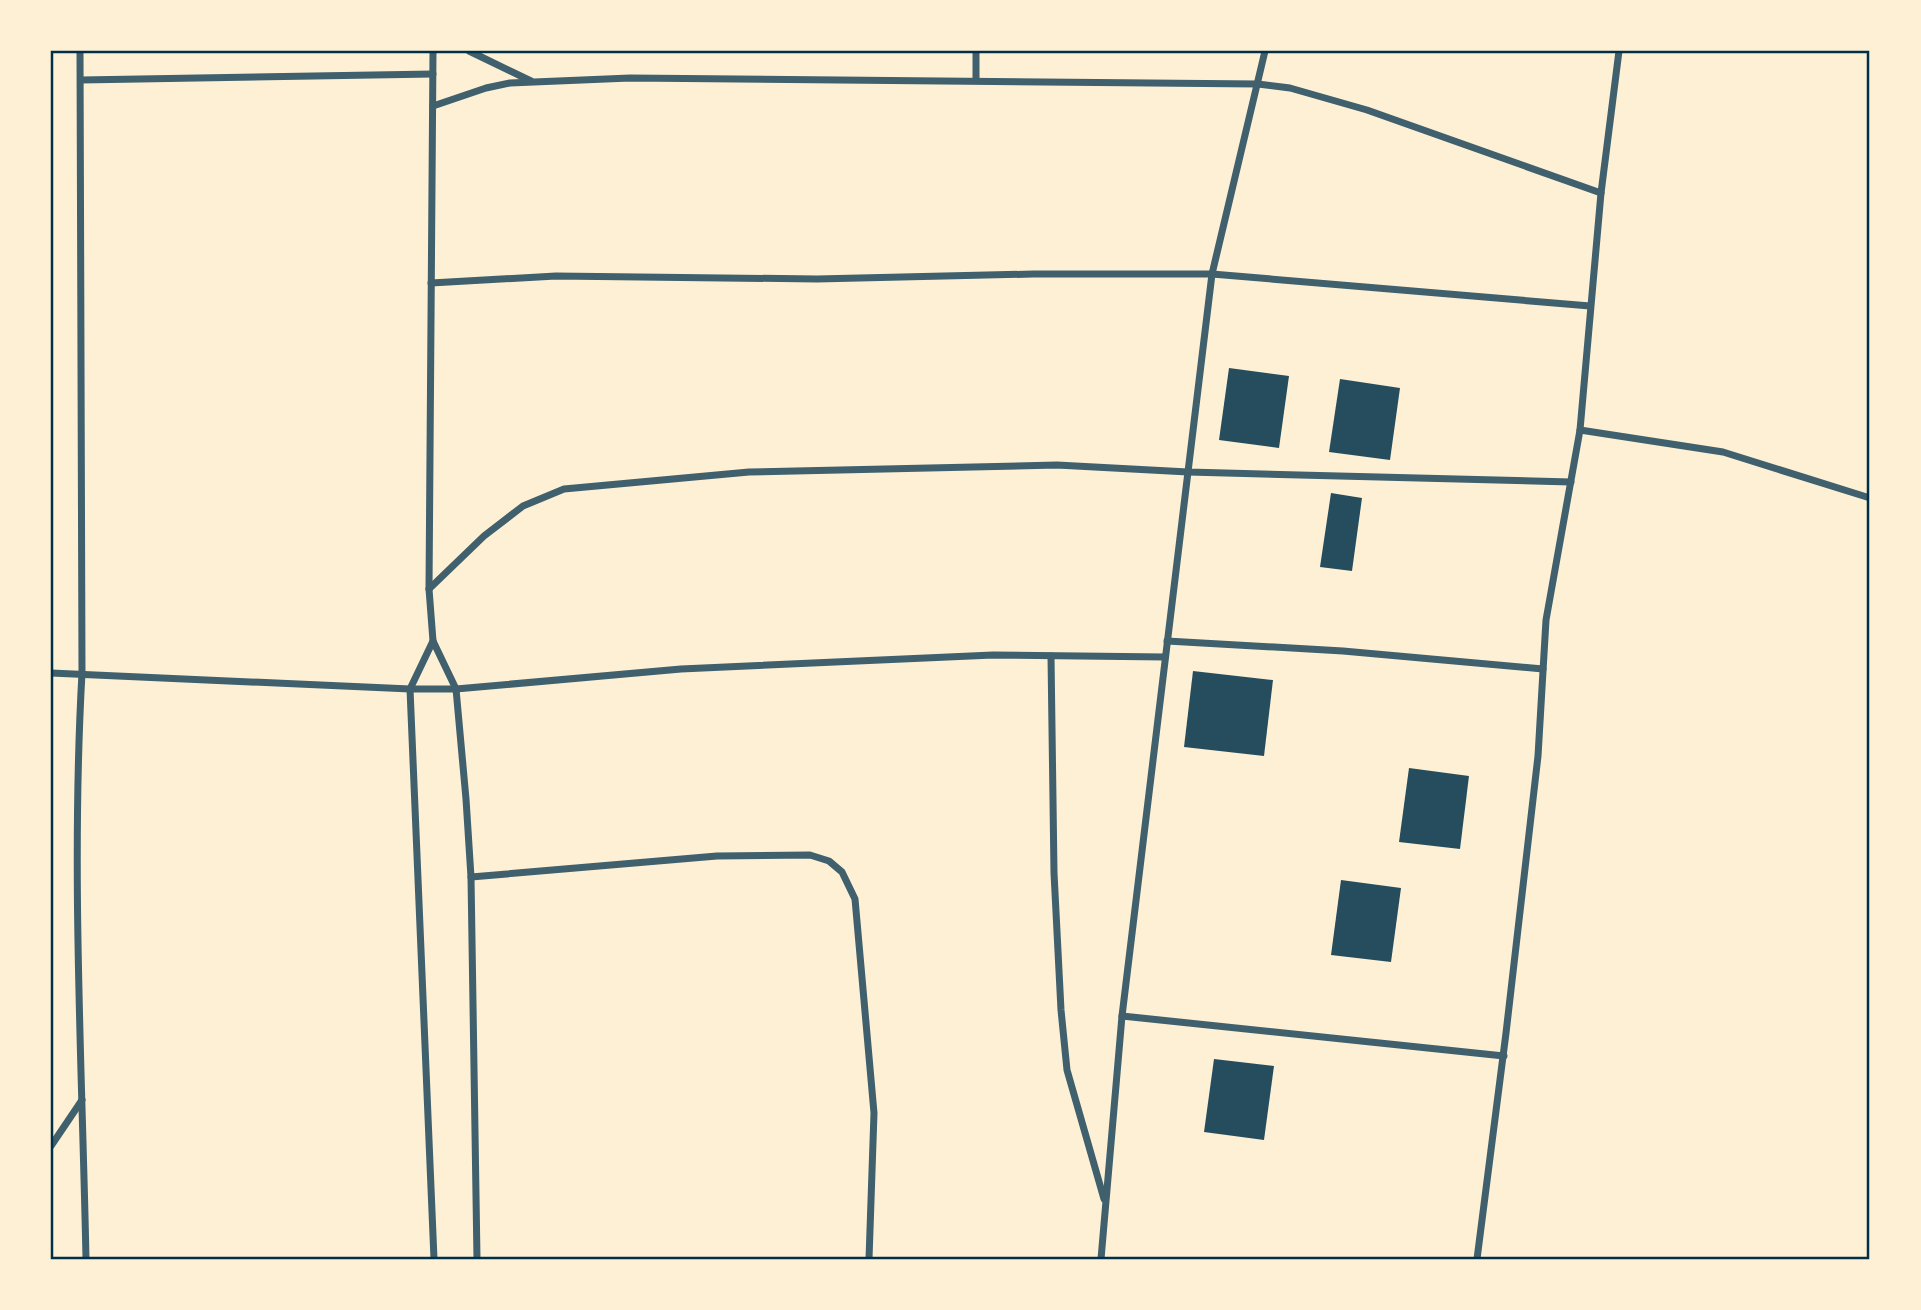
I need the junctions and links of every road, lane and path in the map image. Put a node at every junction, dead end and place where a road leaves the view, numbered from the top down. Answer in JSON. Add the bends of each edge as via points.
{"nodes":[{"id":1,"x":80,"y":51,"type":"edge"},
{"id":2,"x":433,"y":51,"type":"edge"},
{"id":3,"x":469,"y":51,"type":"edge"},
{"id":4,"x":976,"y":51,"type":"edge"},
{"id":5,"x":1265,"y":51,"type":"edge"},
{"id":6,"x":1619,"y":51,"type":"edge"},
{"id":7,"x":433,"y":74,"type":"junction"},
{"id":8,"x":81,"y":80,"type":"junction"},
{"id":9,"x":976,"y":80,"type":"junction"},
{"id":10,"x":531,"y":81,"type":"junction"},
{"id":11,"x":1258,"y":84,"type":"junction"},
{"id":12,"x":433,"y":106,"type":"junction"},
{"id":13,"x":1601,"y":193,"type":"junction"},
{"id":14,"x":1212,"y":274,"type":"junction"},
{"id":15,"x":431,"y":283,"type":"junction"},
{"id":16,"x":1590,"y":306,"type":"junction"},
{"id":17,"x":1580,"y":430,"type":"junction"},
{"id":18,"x":1188,"y":472,"type":"junction"},
{"id":19,"x":1571,"y":482,"type":"junction"},
{"id":20,"x":1870,"y":498,"type":"edge"},
{"id":21,"x":429,"y":589,"type":"junction"},
{"id":22,"x":433,"y":641,"type":"junction"},
{"id":23,"x":1167,"y":641,"type":"junction"},
{"id":24,"x":1051,"y":656,"type":"junction"},
{"id":25,"x":1165,"y":657,"type":"junction"},
{"id":26,"x":1543,"y":668,"type":"junction"},
{"id":27,"x":51,"y":673,"type":"edge"},
{"id":28,"x":82,"y":673,"type":"junction"},
{"id":29,"x":410,"y":689,"type":"junction"},
{"id":30,"x":456,"y":689,"type":"junction"},
{"id":31,"x":471,"y":877,"type":"junction"},
{"id":32,"x":1122,"y":1016,"type":"junction"},
{"id":33,"x":1504,"y":1056,"type":"junction"},
{"id":34,"x":83,"y":1099,"type":"junction"},
{"id":35,"x":51,"y":1146,"type":"edge"},
{"id":36,"x":1105,"y":1203,"type":"junction"},
{"id":37,"x":86,"y":1259,"type":"edge"},
{"id":38,"x":434,"y":1259,"type":"edge"},
{"id":39,"x":477,"y":1259,"type":"edge"},
{"id":40,"x":869,"y":1259,"type":"edge"},
{"id":41,"x":1101,"y":1259,"type":"edge"},
{"id":42,"x":1477,"y":1259,"type":"edge"}],
"edges":[{"from":1,"to":8,"type":"street"},
{"from":2,"to":7,"type":"street"},
{"from":3,"to":10,"type":"street"},
{"from":4,"to":9,"type":"street"},
{"from":5,"to":11,"type":"street"},
{"from":6,"to":13,"type":"street"},
{"from":7,"to":8,"type":"street"},
{"from":7,"to":12,"type":"street"},
{"from":8,"to":28,"type":"street"},
{"from":9,"to":10,"type":"street"},
{"from":9,"to":11,"type":"street"},
{"from":10,"to":12,"type":"street","via":[[486,88]]},
{"from":11,"to":13,"type":"street","via":[[1290,88],[1367,110]]},
{"from":11,"to":14,"type":"street"},
{"from":12,"to":15,"type":"street"},
{"from":13,"to":16,"type":"street"},
{"from":14,"to":15,"type":"street","via":[[817,279],[556,276]]},
{"from":14,"to":16,"type":"street"},
{"from":14,"to":18,"type":"street"},
{"from":15,"to":21,"type":"street"},
{"from":16,"to":17,"type":"street"},
{"from":17,"to":19,"type":"street"},
{"from":17,"to":20,"type":"street","via":[[1723,452]]},
{"from":18,"to":19,"type":"street"},
{"from":18,"to":21,"type":"street","via":[[1057,465],[749,472],[564,489],[523,506]]},
{"from":18,"to":23,"type":"street"},
{"from":19,"to":26,"type":"street","via":[[1546,620]]},
{"from":21,"to":22,"type":"street"},
{"from":22,"to":29,"type":"street"},
{"from":22,"to":30,"type":"street"},
{"from":23,"to":25,"type":"street"},
{"from":23,"to":26,"type":"street"},
{"from":24,"to":25,"type":"street"},
{"from":24,"to":30,"type":"street","via":[[681,668]]},
{"from":24,"to":36,"type":"street","via":[[1061,1010],[1067,1070]]},
{"from":25,"to":32,"type":"street"},
{"from":26,"to":33,"type":"street","via":[[1538,756]]},
{"from":27,"to":28,"type":"street"},
{"from":28,"to":29,"type":"street"},
{"from":28,"to":34,"type":"street","via":[[78,875]]},
{"from":29,"to":30,"type":"street"},
{"from":29,"to":38,"type":"street"},
{"from":30,"to":31,"type":"street"},
{"from":31,"to":39,"type":"street"},
{"from":31,"to":40,"type":"street","via":[[717,856],[810,855],[830,861],[842,872],[855,900],[874,1114]]},
{"from":32,"to":33,"type":"street"},
{"from":32,"to":36,"type":"street"},
{"from":33,"to":42,"type":"street"},
{"from":34,"to":35,"type":"street"},
{"from":34,"to":37,"type":"street"},
{"from":36,"to":41,"type":"street"}]}
